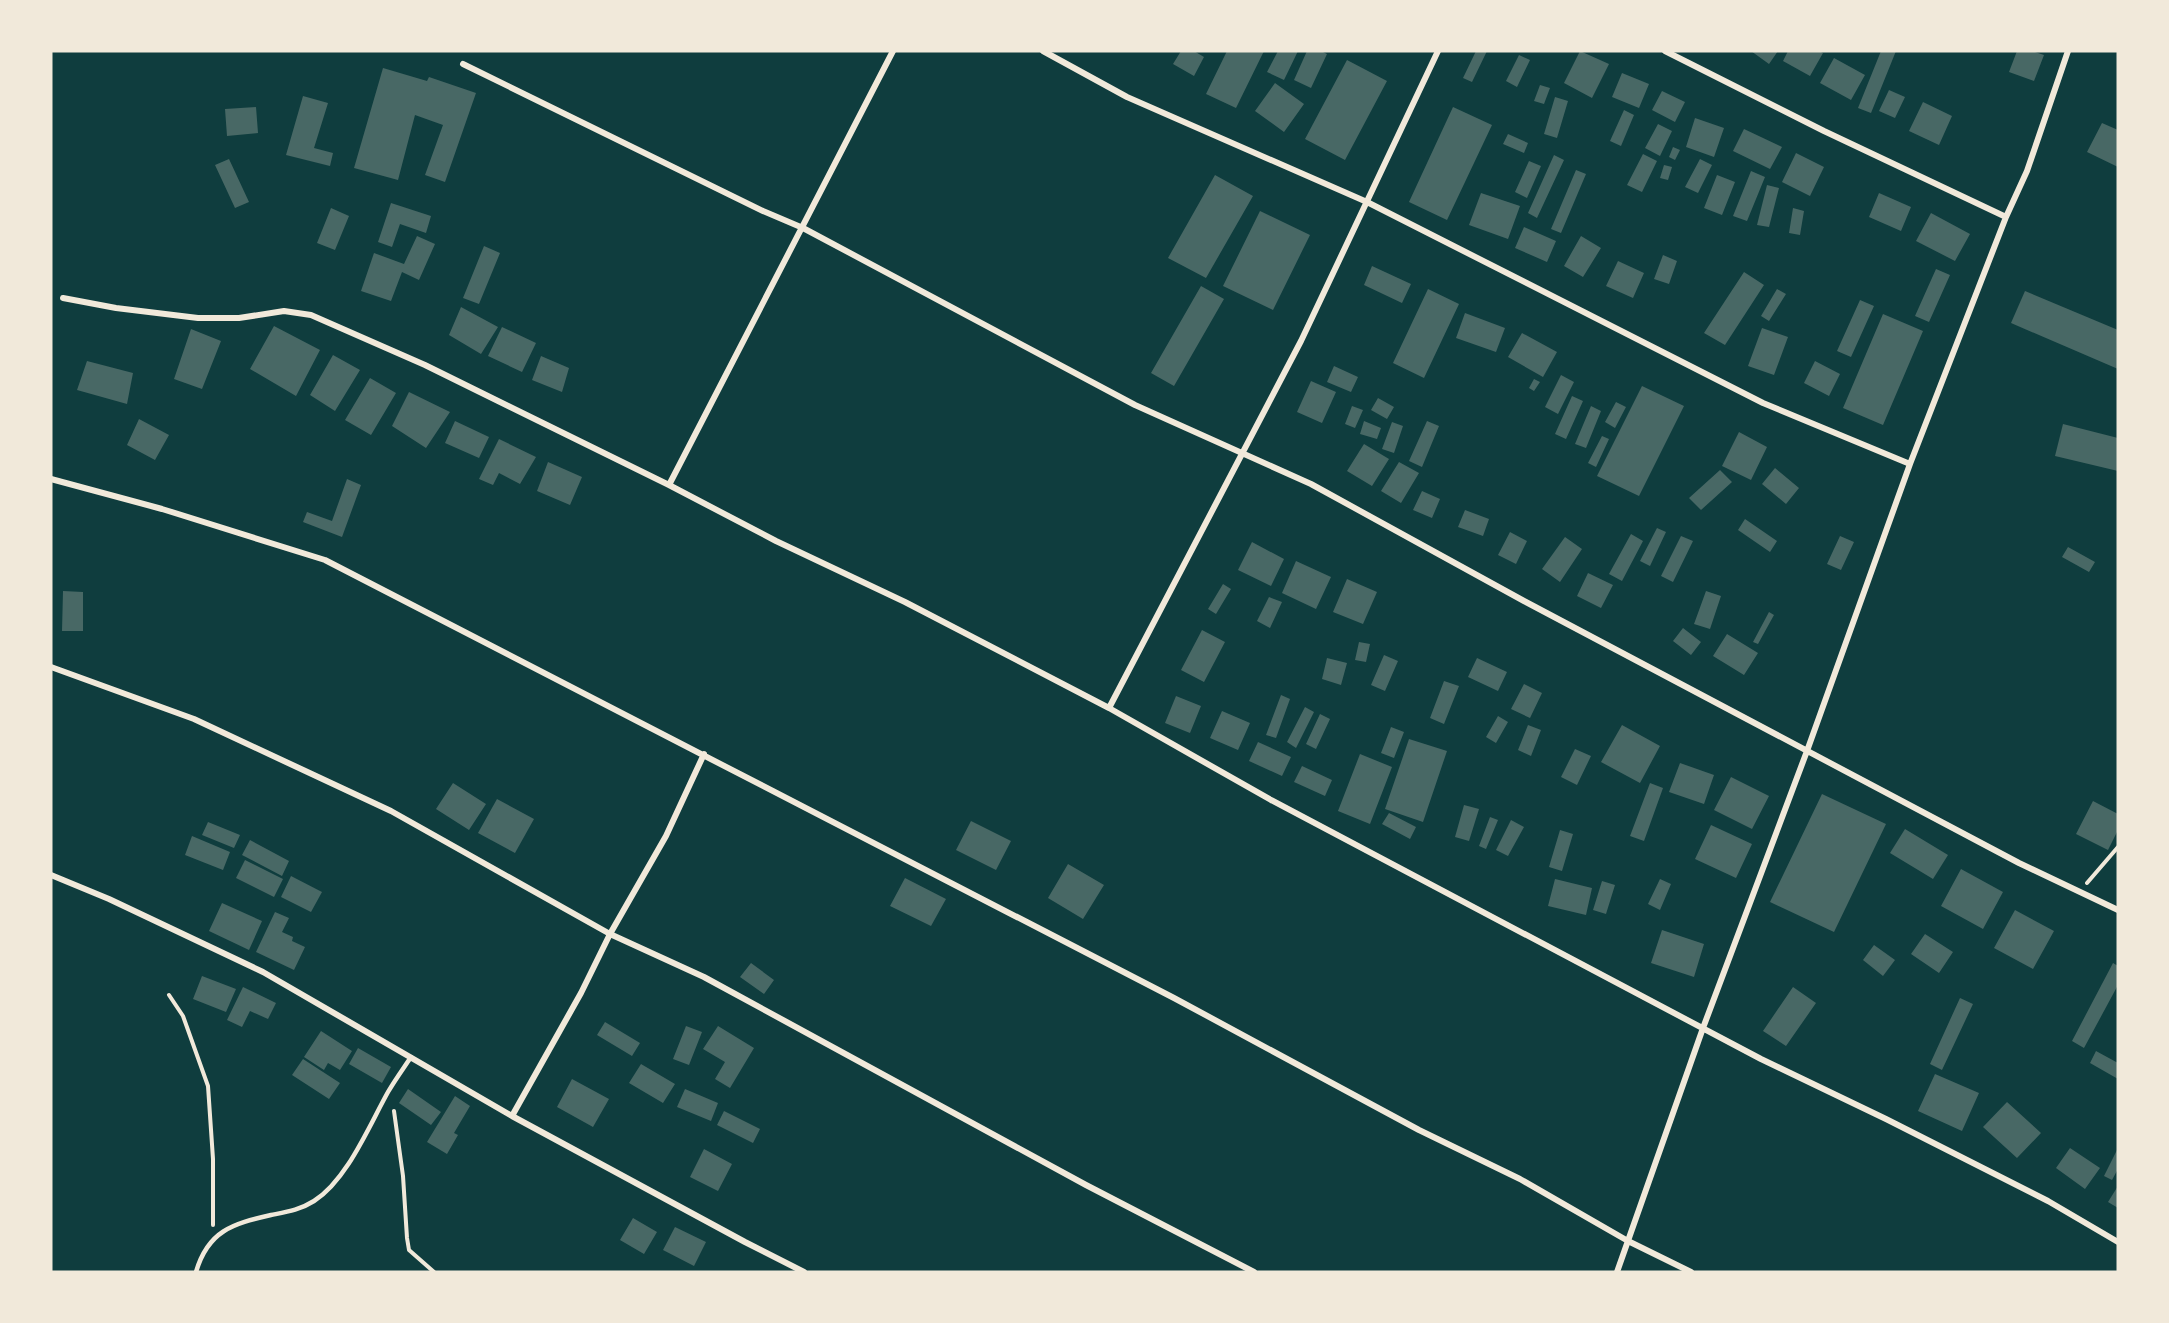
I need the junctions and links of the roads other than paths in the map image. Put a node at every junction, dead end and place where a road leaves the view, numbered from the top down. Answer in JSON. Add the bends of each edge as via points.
{"nodes":[{"id":1,"x":893,"y":51,"type":"edge"},
{"id":2,"x":1043,"y":51,"type":"edge"},
{"id":3,"x":1438,"y":51,"type":"edge"},
{"id":4,"x":1665,"y":51,"type":"edge"},
{"id":5,"x":2068,"y":51,"type":"edge"},
{"id":6,"x":464,"y":64,"type":"dead end"},
{"id":7,"x":1367,"y":202,"type":"junction"},
{"id":8,"x":2006,"y":217,"type":"junction"},
{"id":9,"x":803,"y":228,"type":"junction"},
{"id":10,"x":63,"y":298,"type":"dead end"},
{"id":11,"x":1242,"y":453,"type":"junction"},
{"id":12,"x":1910,"y":464,"type":"junction"},
{"id":13,"x":51,"y":479,"type":"edge"},
{"id":14,"x":669,"y":485,"type":"junction"},
{"id":15,"x":51,"y":667,"type":"edge"},
{"id":16,"x":1109,"y":708,"type":"junction"},
{"id":17,"x":1808,"y":751,"type":"junction"},
{"id":18,"x":704,"y":754,"type":"junction"},
{"id":19,"x":51,"y":875,"type":"edge"},
{"id":20,"x":2118,"y":910,"type":"edge"},
{"id":21,"x":610,"y":934,"type":"junction"},
{"id":22,"x":1703,"y":1028,"type":"junction"},
{"id":23,"x":411,"y":1057,"type":"junction"},
{"id":24,"x":512,"y":1116,"type":"junction"},
{"id":25,"x":1628,"y":1241,"type":"junction"},
{"id":26,"x":2118,"y":1242,"type":"edge"},
{"id":27,"x":196,"y":1272,"type":"edge"},
{"id":28,"x":804,"y":1272,"type":"edge"},
{"id":29,"x":1254,"y":1272,"type":"edge"},
{"id":30,"x":1617,"y":1272,"type":"edge"},
{"id":31,"x":1690,"y":1272,"type":"edge"}],
"edges":[{"from":1,"to":9,"type":"street"},
{"from":2,"to":7,"type":"street","via":[[1127,97]]},
{"from":3,"to":7,"type":"street"},
{"from":4,"to":8,"type":"street"},
{"from":5,"to":8,"type":"street","via":[[2027,171]]},
{"from":6,"to":9,"type":"street"},
{"from":7,"to":11,"type":"street"},
{"from":7,"to":12,"type":"street","via":[[1763,403]]},
{"from":8,"to":12,"type":"street"},
{"from":9,"to":11,"type":"street","via":[[1135,405]]},
{"from":9,"to":14,"type":"street"},
{"from":10,"to":14,"type":"street","via":[[198,318],[239,318],[284,311],[311,315],[425,365]]},
{"from":11,"to":16,"type":"street"},
{"from":11,"to":17,"type":"street","via":[[1311,484]]},
{"from":12,"to":17,"type":"street"},
{"from":13,"to":18,"type":"street","via":[[325,560]]},
{"from":14,"to":16,"type":"street"},
{"from":15,"to":21,"type":"street","via":[[194,719],[391,811]]},
{"from":16,"to":22,"type":"street","via":[[1271,800]]},
{"from":17,"to":20,"type":"street","via":[[2019,863]]},
{"from":17,"to":22,"type":"street"},
{"from":18,"to":21,"type":"street","via":[[666,836]]},
{"from":18,"to":25,"type":"street","via":[[1244,1034],[1419,1130],[1520,1179]]},
{"from":19,"to":23,"type":"street","via":[[263,972]]},
{"from":21,"to":24,"type":"street"},
{"from":21,"to":29,"type":"street","via":[[704,977],[1046,1164]]},
{"from":22,"to":25,"type":"street"},
{"from":22,"to":26,"type":"street","via":[[2048,1202]]},
{"from":23,"to":24,"type":"street"},
{"from":23,"to":27,"type":"lane","via":[[328,1190],[297,1210],[224,1230],[208,1243]]},
{"from":24,"to":28,"type":"street"},
{"from":25,"to":30,"type":"street"},
{"from":25,"to":31,"type":"street"}]}
